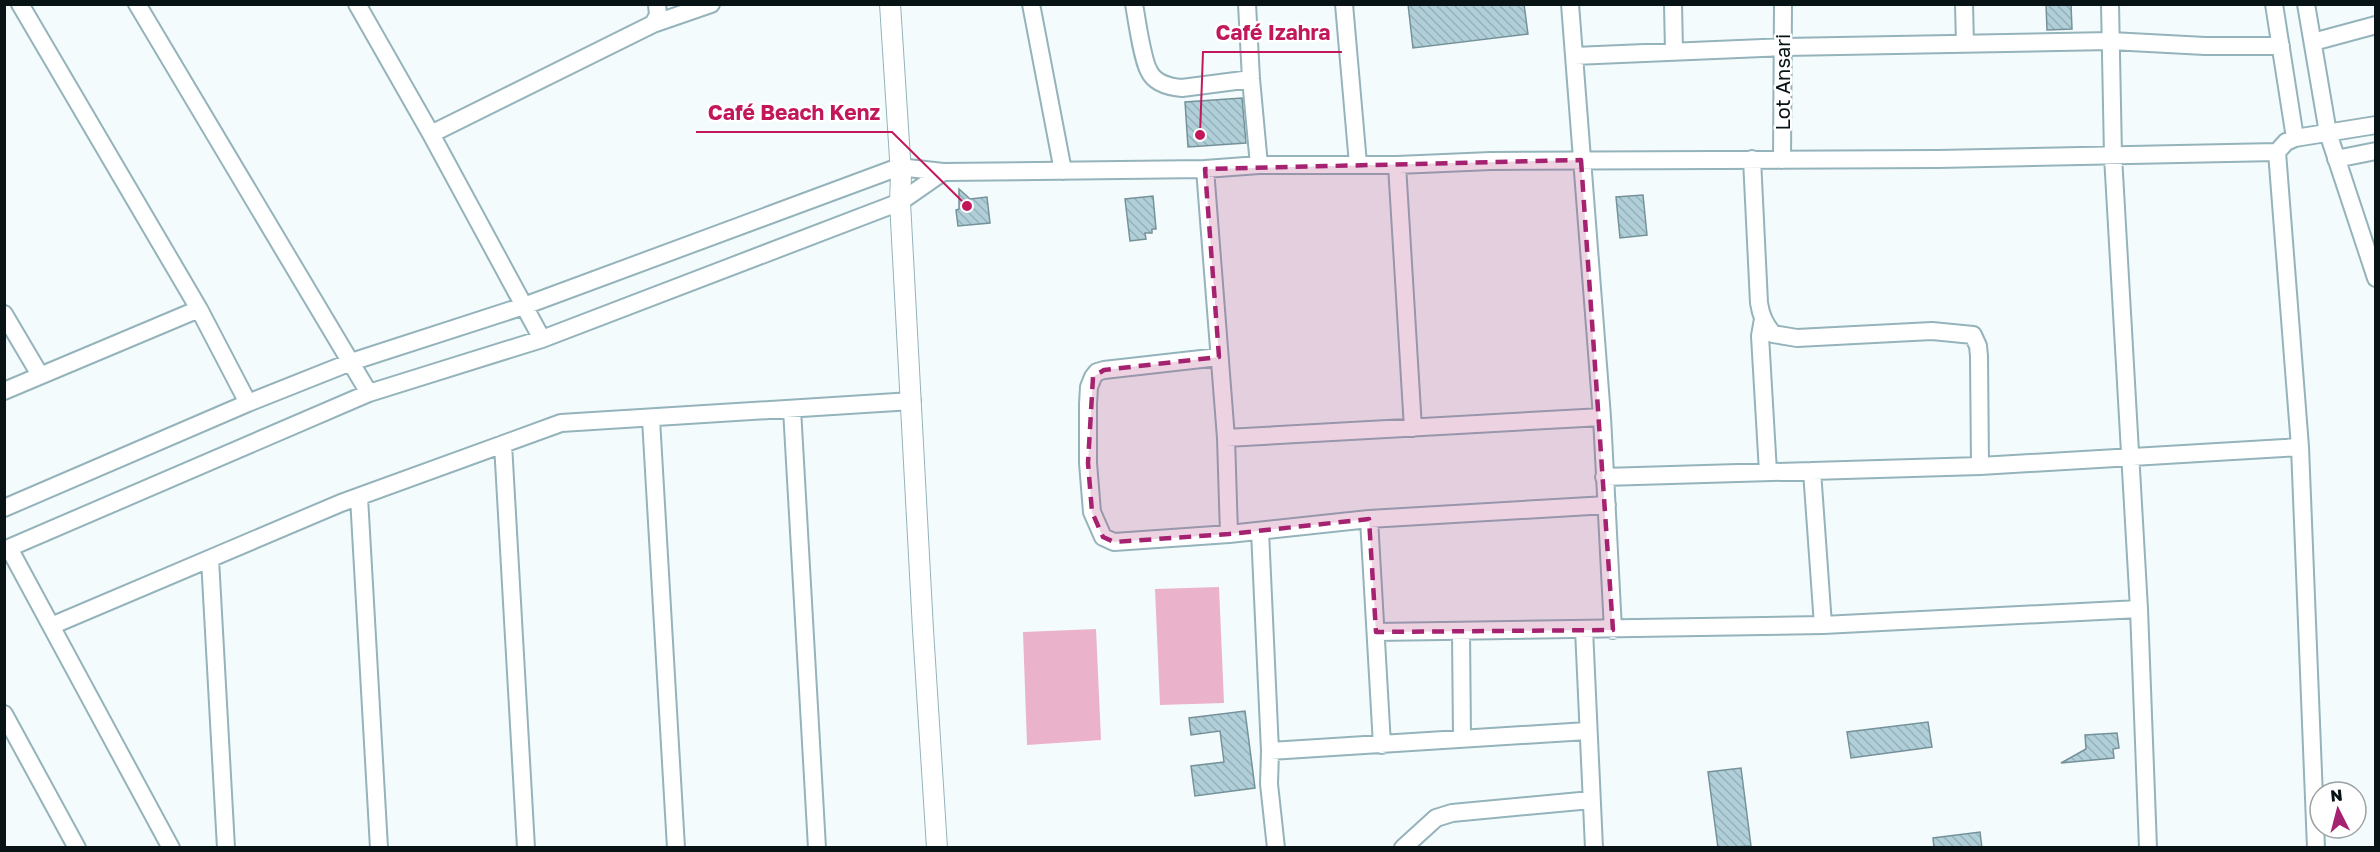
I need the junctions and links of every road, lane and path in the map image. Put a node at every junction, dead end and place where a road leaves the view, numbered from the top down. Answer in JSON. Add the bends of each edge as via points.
{"nodes":[{"id":1,"x":20,"y":4,"type":"edge"},
{"id":2,"x":137,"y":4,"type":"edge"},
{"id":3,"x":657,"y":4,"type":"edge"},
{"id":4,"x":711,"y":4,"type":"edge"},
{"id":5,"x":890,"y":4,"type":"edge"},
{"id":6,"x":1031,"y":4,"type":"edge"},
{"id":7,"x":1134,"y":4,"type":"edge"},
{"id":8,"x":1247,"y":4,"type":"edge"},
{"id":9,"x":1344,"y":4,"type":"edge"},
{"id":10,"x":1570,"y":4,"type":"edge"},
{"id":11,"x":1673,"y":4,"type":"edge"},
{"id":12,"x":1783,"y":4,"type":"edge"},
{"id":13,"x":1964,"y":4,"type":"edge"},
{"id":14,"x":2110,"y":4,"type":"edge"},
{"id":15,"x":2274,"y":4,"type":"edge"},
{"id":16,"x":2306,"y":4,"type":"edge"},
{"id":17,"x":357,"y":5,"type":"edge"},
{"id":18,"x":653,"y":24,"type":"junction"},
{"id":19,"x":2376,"y":25,"type":"edge"},
{"id":20,"x":2110,"y":41,"type":"junction"},
{"id":21,"x":2313,"y":42,"type":"junction"},
{"id":22,"x":1965,"y":44,"type":"junction"},
{"id":23,"x":2281,"y":46,"type":"junction"},
{"id":24,"x":1784,"y":47,"type":"junction"},
{"id":25,"x":1674,"y":51,"type":"junction"},
{"id":26,"x":1574,"y":56,"type":"junction"},
{"id":27,"x":1251,"y":79,"type":"junction"},
{"id":28,"x":2376,"y":125,"type":"edge"},
{"id":29,"x":2328,"y":133,"type":"junction"},
{"id":30,"x":431,"y":134,"type":"junction"},
{"id":31,"x":2295,"y":138,"type":"junction"},
{"id":32,"x":2376,"y":151,"type":"edge"},
{"id":33,"x":2277,"y":152,"type":"junction"},
{"id":34,"x":2113,"y":156,"type":"junction"},
{"id":35,"x":1752,"y":159,"type":"junction"},
{"id":36,"x":2336,"y":159,"type":"junction"},
{"id":37,"x":1581,"y":160,"type":"junction"},
{"id":38,"x":1782,"y":160,"type":"junction"},
{"id":39,"x":1259,"y":165,"type":"junction"},
{"id":40,"x":1358,"y":165,"type":"junction"},
{"id":41,"x":1397,"y":165,"type":"junction"},
{"id":42,"x":899,"y":167,"type":"junction"},
{"id":43,"x":1205,"y":169,"type":"junction"},
{"id":44,"x":1063,"y":171,"type":"junction"},
{"id":45,"x":943,"y":172,"type":"junction"},
{"id":46,"x":900,"y":202,"type":"junction"},
{"id":47,"x":2376,"y":278,"type":"edge"},
{"id":48,"x":524,"y":306,"type":"junction"},
{"id":49,"x":199,"y":309,"type":"junction"},
{"id":50,"x":4,"y":314,"type":"edge"},
{"id":51,"x":1762,"y":319,"type":"junction"},
{"id":52,"x":542,"y":339,"type":"junction"},
{"id":53,"x":1219,"y":357,"type":"junction"},
{"id":54,"x":351,"y":362,"type":"junction"},
{"id":55,"x":40,"y":375,"type":"junction"},
{"id":56,"x":4,"y":391,"type":"edge"},
{"id":57,"x":369,"y":393,"type":"junction"},
{"id":58,"x":912,"y":401,"type":"junction"},
{"id":59,"x":248,"y":404,"type":"junction"},
{"id":60,"x":792,"y":409,"type":"junction"},
{"id":61,"x":1602,"y":417,"type":"junction"},
{"id":62,"x":651,"y":419,"type":"junction"},
{"id":63,"x":1413,"y":428,"type":"junction"},
{"id":64,"x":1226,"y":438,"type":"junction"},
{"id":65,"x":503,"y":444,"type":"junction"},
{"id":66,"x":2300,"y":447,"type":"junction"},
{"id":67,"x":2129,"y":459,"type":"junction"},
{"id":68,"x":1980,"y":466,"type":"junction"},
{"id":69,"x":1812,"y":471,"type":"junction"},
{"id":70,"x":1767,"y":472,"type":"junction"},
{"id":71,"x":1604,"y":477,"type":"junction"},
{"id":72,"x":359,"y":497,"type":"junction"},
{"id":73,"x":1607,"y":506,"type":"junction"},
{"id":74,"x":4,"y":508,"type":"edge"},
{"id":75,"x":1370,"y":519,"type":"junction"},
{"id":76,"x":1260,"y":531,"type":"junction"},
{"id":77,"x":1229,"y":534,"type":"junction"},
{"id":78,"x":7,"y":549,"type":"edge"},
{"id":79,"x":210,"y":559,"type":"junction"},
{"id":80,"x":2139,"y":609,"type":"junction"},
{"id":81,"x":1823,"y":625,"type":"junction"},
{"id":82,"x":51,"y":626,"type":"junction"},
{"id":83,"x":1584,"y":629,"type":"junction"},
{"id":84,"x":1461,"y":630,"type":"junction"},
{"id":85,"x":1613,"y":630,"type":"junction"},
{"id":86,"x":1376,"y":632,"type":"junction"},
{"id":87,"x":4,"y":714,"type":"edge"},
{"id":88,"x":1587,"y":730,"type":"junction"},
{"id":89,"x":1462,"y":739,"type":"junction"},
{"id":90,"x":1382,"y":745,"type":"junction"},
{"id":91,"x":1270,"y":751,"type":"junction"},
{"id":92,"x":1591,"y":800,"type":"junction"},
{"id":93,"x":77,"y":848,"type":"edge"},
{"id":94,"x":171,"y":848,"type":"edge"},
{"id":95,"x":226,"y":848,"type":"edge"},
{"id":96,"x":379,"y":848,"type":"edge"},
{"id":97,"x":526,"y":848,"type":"edge"},
{"id":98,"x":676,"y":848,"type":"edge"},
{"id":99,"x":817,"y":848,"type":"edge"},
{"id":100,"x":937,"y":848,"type":"edge"},
{"id":101,"x":1276,"y":848,"type":"edge"},
{"id":102,"x":1403,"y":848,"type":"edge"},
{"id":103,"x":1594,"y":848,"type":"edge"},
{"id":104,"x":2148,"y":848,"type":"edge"},
{"id":105,"x":2316,"y":848,"type":"edge"}],
"edges":[{"from":1,"to":49,"type":"street"},
{"from":2,"to":54,"type":"street"},
{"from":3,"to":18,"type":"street","via":[[658,15]]},
{"from":4,"to":18,"type":"street"},
{"from":5,"to":42,"type":"street"},
{"from":6,"to":44,"type":"street"},
{"from":7,"to":27,"type":"street","via":[[1149,71],[1157,81],[1182,88]]},
{"from":8,"to":27,"type":"street"},
{"from":9,"to":40,"type":"street"},
{"from":10,"to":26,"type":"street"},
{"from":11,"to":25,"type":"street"},
{"from":12,"to":24,"type":"street","name":"Lot Ansari"},
{"from":13,"to":22,"type":"street"},
{"from":14,"to":20,"type":"street"},
{"from":15,"to":23,"type":"street"},
{"from":16,"to":21,"type":"street"},
{"from":17,"to":30,"type":"street"},
{"from":18,"to":30,"type":"street"},
{"from":19,"to":21,"type":"street"},
{"from":20,"to":22,"type":"street"},
{"from":20,"to":23,"type":"street"},
{"from":20,"to":34,"type":"street"},
{"from":21,"to":29,"type":"street"},
{"from":22,"to":24,"type":"street"},
{"from":23,"to":31,"type":"street"},
{"from":24,"to":25,"type":"street"},
{"from":24,"to":38,"type":"street","name":"Lot Ansari"},
{"from":25,"to":26,"type":"street"},
{"from":26,"to":37,"type":"street"},
{"from":27,"to":39,"type":"street"},
{"from":28,"to":29,"type":"street"},
{"from":29,"to":31,"type":"street"},
{"from":29,"to":36,"type":"street"},
{"from":30,"to":48,"type":"street"},
{"from":31,"to":33,"type":"street"},
{"from":32,"to":36,"type":"street"},
{"from":33,"to":34,"type":"street"},
{"from":33,"to":66,"type":"street"},
{"from":34,"to":38,"type":"street"},
{"from":34,"to":67,"type":"street"},
{"from":35,"to":37,"type":"street"},
{"from":35,"to":38,"type":"street"},
{"from":35,"to":51,"type":"street"},
{"from":36,"to":47,"type":"street"},
{"from":37,"to":41,"type":"street"},
{"from":37,"to":61,"type":"street"},
{"from":39,"to":40,"type":"street"},
{"from":39,"to":43,"type":"street"},
{"from":40,"to":41,"type":"street"},
{"from":41,"to":63,"type":"street"},
{"from":42,"to":45,"type":"street"},
{"from":42,"to":46,"type":"street"},
{"from":42,"to":48,"type":"street"},
{"from":43,"to":44,"type":"street"},
{"from":43,"to":53,"type":"street"},
{"from":44,"to":45,"type":"street"},
{"from":45,"to":46,"type":"street"},
{"from":46,"to":52,"type":"street"},
{"from":46,"to":58,"type":"street"},
{"from":48,"to":52,"type":"street"},
{"from":48,"to":54,"type":"street"},
{"from":49,"to":55,"type":"street"},
{"from":49,"to":59,"type":"street"},
{"from":50,"to":55,"type":"street"},
{"from":51,"to":68,"type":"street","via":[[1773,334],[1789,337],[1932,331],[1973,335],[1979,356]]},
{"from":51,"to":70,"type":"street"},
{"from":52,"to":57,"type":"street"},
{"from":53,"to":64,"type":"street"},
{"from":53,"to":77,"type":"street","via":[[1097,372],[1089,387],[1088,463],[1092,512],[1103,537],[1114,542]]},
{"from":54,"to":57,"type":"street"},
{"from":54,"to":59,"type":"street"},
{"from":55,"to":56,"type":"street"},
{"from":57,"to":78,"type":"street"},
{"from":58,"to":60,"type":"street"},
{"from":58,"to":100,"type":"street"},
{"from":59,"to":74,"type":"street"},
{"from":60,"to":62,"type":"street"},
{"from":60,"to":99,"type":"street"},
{"from":61,"to":63,"type":"street"},
{"from":61,"to":71,"type":"street"},
{"from":62,"to":65,"type":"street","via":[[561,423]]},
{"from":62,"to":98,"type":"street"},
{"from":63,"to":64,"type":"street"},
{"from":64,"to":77,"type":"street"},
{"from":65,"to":72,"type":"street"},
{"from":65,"to":97,"type":"street"},
{"from":66,"to":67,"type":"street"},
{"from":66,"to":105,"type":"street"},
{"from":67,"to":68,"type":"street"},
{"from":67,"to":80,"type":"street"},
{"from":68,"to":69,"type":"street"},
{"from":69,"to":70,"type":"street"},
{"from":69,"to":81,"type":"street"},
{"from":70,"to":71,"type":"street"},
{"from":71,"to":73,"type":"street"},
{"from":72,"to":79,"type":"street"},
{"from":72,"to":96,"type":"street"},
{"from":73,"to":75,"type":"street"},
{"from":73,"to":85,"type":"street"},
{"from":75,"to":76,"type":"street"},
{"from":75,"to":86,"type":"street"},
{"from":76,"to":77,"type":"street"},
{"from":76,"to":91,"type":"street"},
{"from":78,"to":82,"type":"street"},
{"from":79,"to":82,"type":"street"},
{"from":79,"to":95,"type":"street"},
{"from":80,"to":81,"type":"street"},
{"from":80,"to":104,"type":"street"},
{"from":81,"to":85,"type":"street"},
{"from":82,"to":94,"type":"street"},
{"from":83,"to":84,"type":"street"},
{"from":83,"to":85,"type":"street"},
{"from":83,"to":88,"type":"street"},
{"from":84,"to":86,"type":"street"},
{"from":84,"to":89,"type":"street"},
{"from":86,"to":90,"type":"street"},
{"from":87,"to":93,"type":"street"},
{"from":88,"to":89,"type":"street"},
{"from":88,"to":92,"type":"street"},
{"from":89,"to":90,"type":"street"},
{"from":90,"to":91,"type":"street"},
{"from":91,"to":101,"type":"street","via":[[1269,784]]},
{"from":92,"to":102,"type":"street","via":[[1452,813],[1436,818]]},
{"from":92,"to":103,"type":"street"}]}
